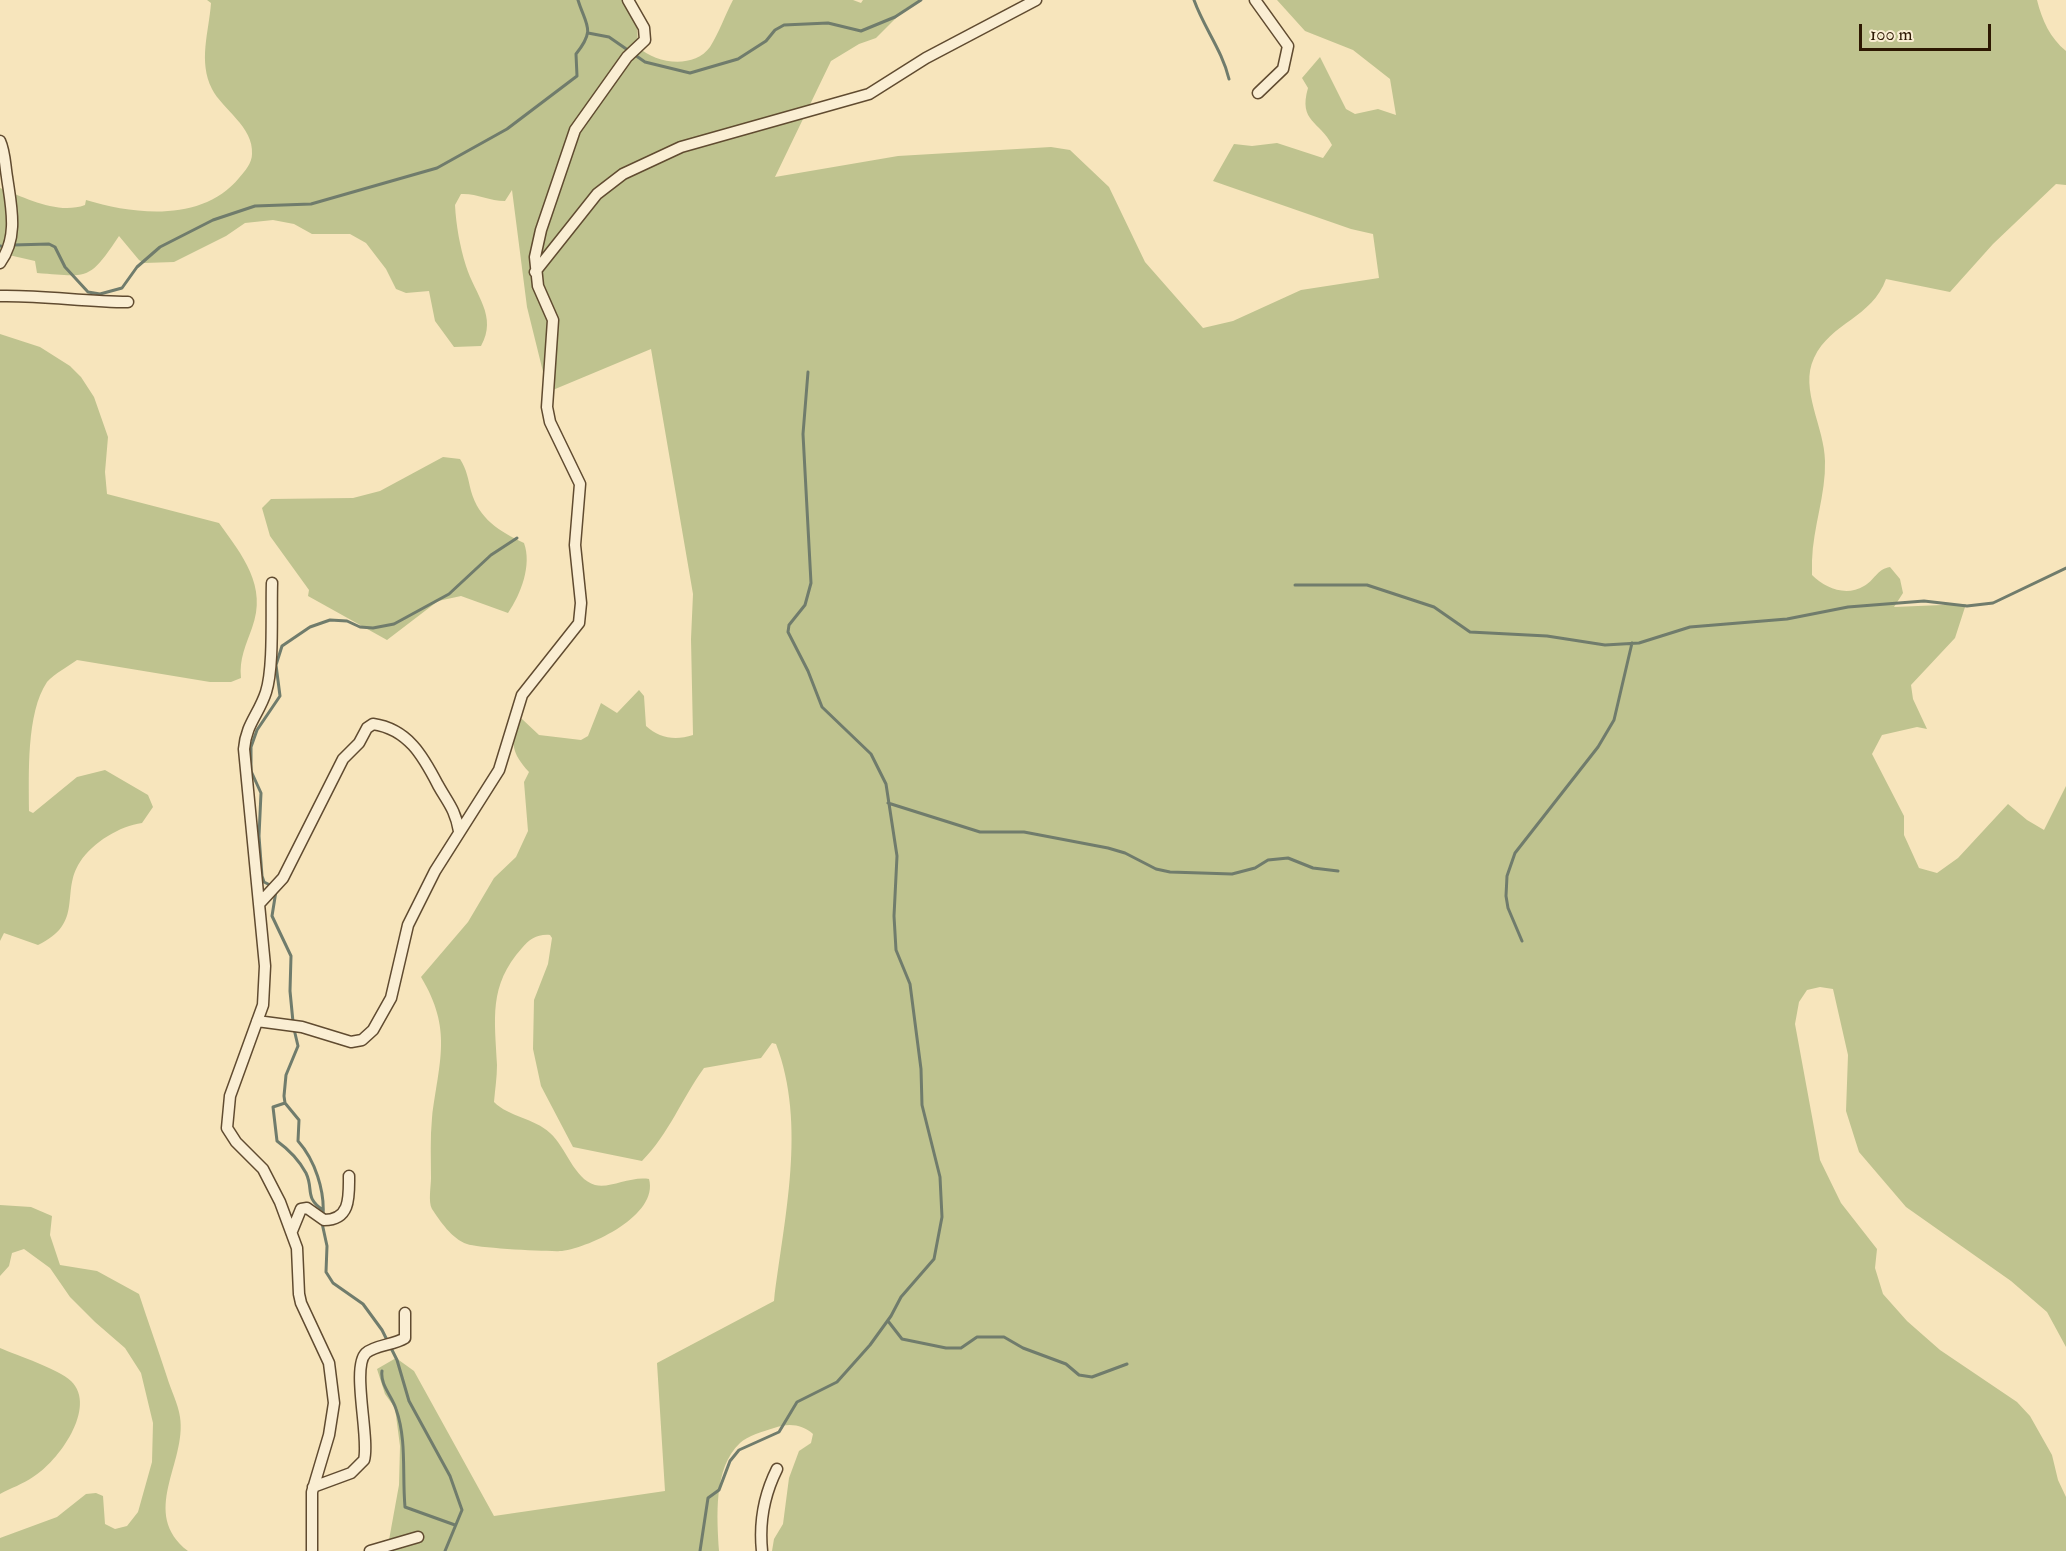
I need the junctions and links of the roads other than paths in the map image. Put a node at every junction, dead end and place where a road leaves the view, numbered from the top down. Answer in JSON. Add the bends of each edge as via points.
{"nodes":[{"id":1,"x":628,"y":0,"type":"edge"},
{"id":2,"x":1036,"y":0,"type":"edge"},
{"id":3,"x":1255,"y":0,"type":"edge"},
{"id":4,"x":1258,"y":93,"type":"dead end"},
{"id":5,"x":0,"y":141,"type":"edge"},
{"id":6,"x":0,"y":263,"type":"edge"},
{"id":7,"x":535,"y":272,"type":"junction"},
{"id":8,"x":0,"y":296,"type":"edge"},
{"id":9,"x":128,"y":302,"type":"dead end"},
{"id":10,"x":272,"y":584,"type":"dead end"},
{"id":11,"x":459,"y":831,"type":"junction"},
{"id":12,"x":259,"y":904,"type":"junction"},
{"id":13,"x":257,"y":1021,"type":"junction"},
{"id":14,"x":349,"y":1176,"type":"dead end"},
{"id":15,"x":292,"y":1231,"type":"junction"},
{"id":16,"x":405,"y":1313,"type":"dead end"},
{"id":17,"x":777,"y":1469,"type":"dead end"},
{"id":18,"x":313,"y":1487,"type":"junction"},
{"id":19,"x":418,"y":1537,"type":"dead end"},
{"id":20,"x":312,"y":1551,"type":"edge"},
{"id":21,"x":370,"y":1551,"type":"edge"},
{"id":22,"x":762,"y":1551,"type":"edge"}],
"edges":[{"from":1,"to":7,"type":"street","via":[[646,33],[645,40],[627,57],[582,119],[569,144],[537,245]]},
{"from":2,"to":7,"type":"street","via":[[926,58],[869,94],[681,147],[623,174],[597,194]]},
{"from":3,"to":4,"type":"street","via":[[1288,46],[1283,69]]},
{"from":5,"to":6,"type":"street","via":[[12,203],[11,238]]},
{"from":7,"to":11,"type":"street","via":[[553,320],[547,396],[550,422],[580,484],[575,558],[581,612],[571,635],[522,695],[499,770]]},
{"from":8,"to":9,"type":"street"},
{"from":10,"to":12,"type":"street","via":[[268,684],[247,728],[244,749]]},
{"from":11,"to":12,"type":"street","via":[[453,806],[417,747],[402,735],[373,724],[343,759],[283,878]]},
{"from":11,"to":13,"type":"street","via":[[408,924],[392,998],[367,1037],[351,1042],[302,1027]]},
{"from":12,"to":13,"type":"street","via":[[265,989]]},
{"from":13,"to":15,"type":"street","via":[[230,1096],[227,1128],[263,1169]]},
{"from":14,"to":15,"type":"street","via":[[349,1201],[344,1212],[328,1220],[307,1208],[301,1209]]},
{"from":15,"to":18,"type":"street","via":[[299,1258],[298,1294],[325,1351],[334,1390],[329,1435]]},
{"from":16,"to":18,"type":"street","via":[[405,1338],[364,1357],[360,1387],[366,1438],[364,1460],[351,1473]]},
{"from":17,"to":22,"type":"street","via":[[765,1497]]},
{"from":18,"to":20,"type":"street"},
{"from":19,"to":21,"type":"street"}]}
